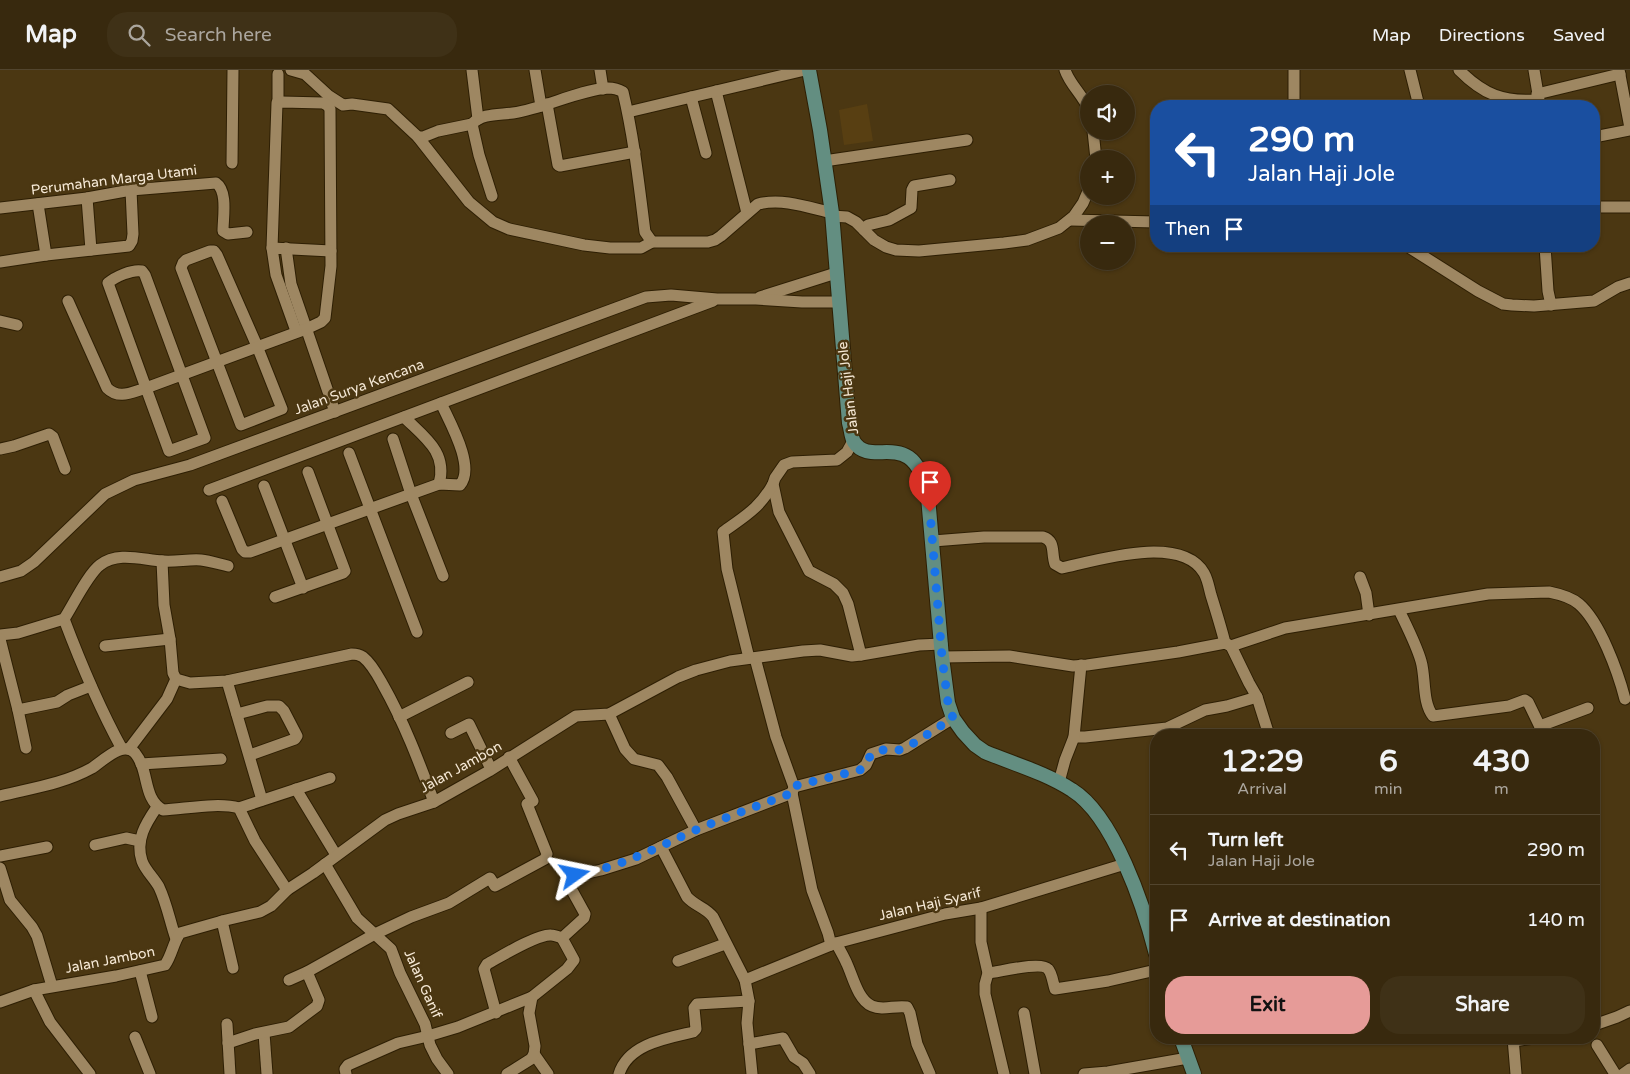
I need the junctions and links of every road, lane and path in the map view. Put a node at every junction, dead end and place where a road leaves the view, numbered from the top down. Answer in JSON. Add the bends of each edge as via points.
{"nodes":[{"id":1,"x":233,"y":70,"type":"edge"},
{"id":2,"x":291,"y":70,"type":"edge"},
{"id":3,"x":472,"y":70,"type":"edge"},
{"id":4,"x":535,"y":70,"type":"edge"},
{"id":5,"x":600,"y":70,"type":"edge"},
{"id":6,"x":805,"y":70,"type":"edge"},
{"id":7,"x":809,"y":70,"type":"edge"},
{"id":8,"x":1065,"y":70,"type":"edge"},
{"id":9,"x":1294,"y":70,"type":"edge"},
{"id":10,"x":1410,"y":70,"type":"edge"},
{"id":11,"x":1459,"y":70,"type":"edge"},
{"id":12,"x":1534,"y":70,"type":"edge"},
{"id":13,"x":1619,"y":72,"type":"edge"},
{"id":14,"x":278,"y":74,"type":"dead end"},
{"id":15,"x":603,"y":89,"type":"junction"},
{"id":16,"x":716,"y":91,"type":"junction"},
{"id":17,"x":1080,"y":93,"type":"edge"},
{"id":18,"x":692,"y":97,"type":"junction"},
{"id":19,"x":1294,"y":100,"type":"edge"},
{"id":20,"x":1418,"y":100,"type":"edge"},
{"id":21,"x":1493,"y":100,"type":"edge"},
{"id":22,"x":1509,"y":100,"type":"edge"},
{"id":23,"x":1539,"y":100,"type":"edge"},
{"id":24,"x":278,"y":103,"type":"junction"},
{"id":25,"x":544,"y":105,"type":"junction"},
{"id":26,"x":628,"y":112,"type":"junction"},
{"id":27,"x":475,"y":121,"type":"junction"},
{"id":28,"x":1630,"y":129,"type":"edge"},
{"id":29,"x":1600,"y":136,"type":"edge"},
{"id":30,"x":418,"y":137,"type":"junction"},
{"id":31,"x":967,"y":140,"type":"dead end"},
{"id":32,"x":635,"y":152,"type":"junction"},
{"id":33,"x":706,"y":154,"type":"dead end"},
{"id":34,"x":824,"y":161,"type":"junction"},
{"id":35,"x":232,"y":163,"type":"dead end"},
{"id":36,"x":950,"y":180,"type":"dead end"},
{"id":37,"x":131,"y":190,"type":"junction"},
{"id":38,"x":492,"y":196,"type":"dead end"},
{"id":39,"x":87,"y":198,"type":"junction"},
{"id":40,"x":38,"y":204,"type":"junction"},
{"id":41,"x":1082,"y":205,"type":"edge"},
{"id":42,"x":1600,"y":206,"type":"dead end"},
{"id":43,"x":1630,"y":206,"type":"edge"},
{"id":44,"x":0,"y":208,"type":"edge"},
{"id":45,"x":746,"y":213,"type":"junction"},
{"id":46,"x":832,"y":214,"type":"junction"},
{"id":47,"x":1070,"y":220,"type":"junction"},
{"id":48,"x":1150,"y":222,"type":"edge"},
{"id":49,"x":864,"y":230,"type":"junction"},
{"id":50,"x":247,"y":232,"type":"dead end"},
{"id":51,"x":652,"y":242,"type":"junction"},
{"id":52,"x":272,"y":248,"type":"junction"},
{"id":53,"x":286,"y":248,"type":"junction"},
{"id":54,"x":91,"y":250,"type":"junction"},
{"id":55,"x":331,"y":251,"type":"junction"},
{"id":56,"x":1417,"y":252,"type":"edge"},
{"id":57,"x":1545,"y":252,"type":"edge"},
{"id":58,"x":46,"y":255,"type":"junction"},
{"id":59,"x":0,"y":262,"type":"edge"},
{"id":60,"x":836,"y":273,"type":"junction"},
{"id":61,"x":1630,"y":283,"type":"edge"},
{"id":62,"x":717,"y":299,"type":"junction"},
{"id":63,"x":756,"y":299,"type":"junction"},
{"id":64,"x":68,"y":301,"type":"dead end"},
{"id":65,"x":838,"y":302,"type":"junction"},
{"id":66,"x":1551,"y":305,"type":"junction"},
{"id":67,"x":0,"y":321,"type":"edge"},
{"id":68,"x":17,"y":325,"type":"dead end"},
{"id":69,"x":301,"y":330,"type":"junction"},
{"id":70,"x":257,"y":346,"type":"junction"},
{"id":71,"x":218,"y":362,"type":"junction"},
{"id":72,"x":182,"y":376,"type":"junction"},
{"id":73,"x":146,"y":388,"type":"junction"},
{"id":74,"x":441,"y":403,"type":"junction"},
{"id":75,"x":335,"y":412,"type":"junction"},
{"id":76,"x":404,"y":417,"type":"junction"},
{"id":77,"x":394,"y":440,"type":"dead end"},
{"id":78,"x":853,"y":441,"type":"junction"},
{"id":79,"x":0,"y":449,"type":"edge"},
{"id":80,"x":349,"y":453,"type":"dead end"},
{"id":81,"x":65,"y":469,"type":"dead end"},
{"id":82,"x":308,"y":472,"type":"dead end"},
{"id":83,"x":439,"y":484,"type":"junction"},
{"id":84,"x":774,"y":484,"type":"junction"},
{"id":85,"x":264,"y":486,"type":"dead end"},
{"id":86,"x":209,"y":490,"type":"dead end"},
{"id":87,"x":411,"y":494,"type":"junction"},
{"id":88,"x":222,"y":500,"type":"dead end"},
{"id":89,"x":369,"y":509,"type":"junction"},
{"id":90,"x":327,"y":524,"type":"junction"},
{"id":91,"x":285,"y":540,"type":"junction"},
{"id":92,"x":933,"y":541,"type":"junction"},
{"id":93,"x":162,"y":561,"type":"junction"},
{"id":94,"x":228,"y":566,"type":"dead end"},
{"id":95,"x":443,"y":576,"type":"dead end"},
{"id":96,"x":0,"y":577,"type":"edge"},
{"id":97,"x":1360,"y":577,"type":"dead end"},
{"id":98,"x":303,"y":588,"type":"junction"},
{"id":99,"x":275,"y":597,"type":"dead end"},
{"id":100,"x":1399,"y":610,"type":"junction"},
{"id":101,"x":1369,"y":615,"type":"junction"},
{"id":102,"x":64,"y":619,"type":"junction"},
{"id":103,"x":417,"y":632,"type":"dead end"},
{"id":104,"x":0,"y":637,"type":"edge"},
{"id":105,"x":170,"y":639,"type":"junction"},
{"id":106,"x":1228,"y":645,"type":"junction"},
{"id":107,"x":105,"y":646,"type":"dead end"},
{"id":108,"x":942,"y":650,"type":"junction"},
{"id":109,"x":861,"y":655,"type":"junction"},
{"id":110,"x":752,"y":658,"type":"junction"},
{"id":111,"x":1081,"y":665,"type":"junction"},
{"id":112,"x":176,"y":679,"type":"junction"},
{"id":113,"x":227,"y":681,"type":"junction"},
{"id":114,"x":468,"y":682,"type":"dead end"},
{"id":115,"x":91,"y":686,"type":"junction"},
{"id":116,"x":1257,"y":697,"type":"junction"},
{"id":117,"x":1625,"y":699,"type":"dead end"},
{"id":118,"x":1588,"y":708,"type":"dead end"},
{"id":119,"x":18,"y":710,"type":"junction"},
{"id":120,"x":237,"y":714,"type":"junction"},
{"id":121,"x":609,"y":714,"type":"junction"},
{"id":122,"x":399,"y":717,"type":"junction"},
{"id":123,"x":953,"y":718,"type":"junction"},
{"id":124,"x":1159,"y":729,"type":"edge"},
{"id":125,"x":1267,"y":729,"type":"edge"},
{"id":126,"x":1542,"y":729,"type":"edge"},
{"id":127,"x":1544,"y":729,"type":"edge"},
{"id":128,"x":1150,"y":730,"type":"edge"},
{"id":129,"x":451,"y":733,"type":"dead end"},
{"id":130,"x":1074,"y":737,"type":"junction"},
{"id":131,"x":26,"y":748,"type":"dead end"},
{"id":132,"x":126,"y":749,"type":"junction"},
{"id":133,"x":250,"y":755,"type":"junction"},
{"id":134,"x":510,"y":758,"type":"junction"},
{"id":135,"x":221,"y":759,"type":"dead end"},
{"id":136,"x":141,"y":764,"type":"junction"},
{"id":137,"x":491,"y":770,"type":"junction"},
{"id":138,"x":330,"y":778,"type":"dead end"},
{"id":139,"x":1059,"y":782,"type":"junction"},
{"id":140,"x":296,"y":789,"type":"junction"},
{"id":141,"x":793,"y":790,"type":"junction"},
{"id":142,"x":0,"y":796,"type":"edge"},
{"id":143,"x":262,"y":800,"type":"junction"},
{"id":144,"x":434,"y":802,"type":"junction"},
{"id":145,"x":157,"y":806,"type":"junction"},
{"id":146,"x":239,"y":808,"type":"junction"},
{"id":147,"x":696,"y":830,"type":"junction"},
{"id":148,"x":140,"y":841,"type":"junction"},
{"id":149,"x":95,"y":845,"type":"dead end"},
{"id":150,"x":47,"y":847,"type":"dead end"},
{"id":151,"x":661,"y":847,"type":"junction"},
{"id":152,"x":336,"y":855,"type":"junction"},
{"id":153,"x":0,"y":856,"type":"edge"},
{"id":154,"x":325,"y":864,"type":"junction"},
{"id":155,"x":1124,"y":864,"type":"junction"},
{"id":156,"x":0,"y":868,"type":"edge"},
{"id":157,"x":287,"y":890,"type":"junction"},
{"id":158,"x":981,"y":908,"type":"junction"},
{"id":159,"x":222,"y":921,"type":"junction"},
{"id":160,"x":1150,"y":932,"type":"edge"},
{"id":161,"x":375,"y":934,"type":"junction"},
{"id":162,"x":562,"y":938,"type":"junction"},
{"id":163,"x":176,"y":940,"type":"junction"},
{"id":164,"x":725,"y":944,"type":"junction"},
{"id":165,"x":833,"y":944,"type":"junction"},
{"id":166,"x":678,"y":961,"type":"dead end"},
{"id":167,"x":233,"y":968,"type":"dead end"},
{"id":168,"x":140,"y":970,"type":"junction"},
{"id":169,"x":1150,"y":971,"type":"edge"},
{"id":170,"x":307,"y":972,"type":"junction"},
{"id":171,"x":988,"y":973,"type":"junction"},
{"id":172,"x":289,"y":980,"type":"dead end"},
{"id":173,"x":745,"y":980,"type":"junction"},
{"id":174,"x":52,"y":986,"type":"junction"},
{"id":175,"x":34,"y":990,"type":"junction"},
{"id":176,"x":532,"y":997,"type":"junction"},
{"id":177,"x":749,"y":1001,"type":"junction"},
{"id":178,"x":0,"y":1002,"type":"edge"},
{"id":179,"x":1630,"y":1011,"type":"edge"},
{"id":180,"x":496,"y":1012,"type":"junction"},
{"id":181,"x":1024,"y":1013,"type":"dead end"},
{"id":182,"x":152,"y":1017,"type":"dead end"},
{"id":183,"x":1600,"y":1023,"type":"edge"},
{"id":184,"x":227,"y":1024,"type":"dead end"},
{"id":185,"x":264,"y":1033,"type":"junction"},
{"id":186,"x":428,"y":1036,"type":"junction"},
{"id":187,"x":135,"y":1037,"type":"dead end"},
{"id":188,"x":228,"y":1043,"type":"junction"},
{"id":189,"x":749,"y":1044,"type":"junction"},
{"id":190,"x":1183,"y":1044,"type":"edge"},
{"id":191,"x":1513,"y":1044,"type":"edge"},
{"id":192,"x":1597,"y":1045,"type":"dead end"},
{"id":193,"x":534,"y":1054,"type":"junction"},
{"id":194,"x":1188,"y":1058,"type":"junction"},
{"id":195,"x":1630,"y":1069,"type":"edge"},
{"id":196,"x":90,"y":1074,"type":"edge"},
{"id":197,"x":150,"y":1074,"type":"edge"},
{"id":198,"x":230,"y":1074,"type":"edge"},
{"id":199,"x":267,"y":1074,"type":"edge"},
{"id":200,"x":346,"y":1074,"type":"edge"},
{"id":201,"x":448,"y":1074,"type":"edge"},
{"id":202,"x":507,"y":1074,"type":"edge"},
{"id":203,"x":548,"y":1074,"type":"edge"},
{"id":204,"x":619,"y":1074,"type":"edge"},
{"id":205,"x":752,"y":1074,"type":"edge"},
{"id":206,"x":810,"y":1074,"type":"edge"},
{"id":207,"x":930,"y":1074,"type":"edge"},
{"id":208,"x":1004,"y":1074,"type":"edge"},
{"id":209,"x":1034,"y":1074,"type":"edge"},
{"id":210,"x":1084,"y":1074,"type":"edge"},
{"id":211,"x":1194,"y":1074,"type":"edge"},
{"id":212,"x":1516,"y":1074,"type":"edge"},
{"id":213,"x":1615,"y":1074,"type":"edge"},
{"id":214,"x":1623,"y":1074,"type":"edge"}],
"edges":[{"from":1,"to":35,"type":"street"},
{"from":2,"to":30,"type":"street","via":[[305,74],[343,105],[388,109]]},
{"from":3,"to":27,"type":"street"},
{"from":4,"to":25,"type":"street"},
{"from":5,"to":15,"type":"street"},
{"from":6,"to":16,"type":"street"},
{"from":7,"to":34,"type":"main road","name":"Jalan Haji Jole"},
{"from":8,"to":17,"type":"street"},
{"from":9,"to":19,"type":"street"},
{"from":10,"to":20,"type":"street"},
{"from":11,"to":21,"type":"street"},
{"from":12,"to":23,"type":"street"},
{"from":13,"to":23,"type":"street"},
{"from":13,"to":28,"type":"street"},
{"from":14,"to":24,"type":"street"},
{"from":15,"to":25,"type":"street"},
{"from":15,"to":26,"type":"street","via":[[623,92]]},
{"from":16,"to":18,"type":"street"},
{"from":16,"to":45,"type":"street"},
{"from":18,"to":26,"type":"street"},
{"from":18,"to":33,"type":"street"},
{"from":22,"to":23,"type":"street"},
{"from":24,"to":52,"type":"street"},
{"from":24,"to":55,"type":"street","via":[[323,103],[330,109]]},
{"from":25,"to":27,"type":"street"},
{"from":25,"to":32,"type":"street","via":[[558,165]]},
{"from":26,"to":32,"type":"street"},
{"from":27,"to":30,"type":"street"},
{"from":27,"to":38,"type":"street","via":[[479,155]]},
{"from":28,"to":29,"type":"street"},
{"from":30,"to":51,"type":"street","via":[[469,202],[493,222],[508,229],[610,248],[641,248]]},
{"from":31,"to":34,"type":"street"},
{"from":32,"to":51,"type":"street","via":[[645,232]]},
{"from":34,"to":46,"type":"main road","name":"Jalan Haji Jole"},
{"from":36,"to":49,"type":"street","via":[[914,186],[911,208]]},
{"from":37,"to":39,"type":"street","name":"Perumahan Marga Utami"},
{"from":37,"to":50,"type":"street","name":"Perumahan Marga Utami","via":[[216,183],[223,194],[223,231],[228,234]]},
{"from":37,"to":54,"type":"street","via":[[132,241],[129,246]]},
{"from":39,"to":40,"type":"street","name":"Perumahan Marga Utami"},
{"from":39,"to":54,"type":"street"},
{"from":40,"to":44,"type":"street","name":"Perumahan Marga Utami"},
{"from":40,"to":58,"type":"street"},
{"from":41,"to":47,"type":"street"},
{"from":42,"to":43,"type":"street"},
{"from":45,"to":46,"type":"street","via":[[766,202],[790,202]]},
{"from":45,"to":51,"type":"street","via":[[714,240]]},
{"from":46,"to":49,"type":"street","via":[[847,217]]},
{"from":46,"to":60,"type":"main road","name":"Jalan Haji Jole"},
{"from":47,"to":48,"type":"street"},
{"from":47,"to":49,"type":"street","via":[[1059,228],[1027,240],[919,251],[886,247]]},
{"from":52,"to":53,"type":"street"},
{"from":52,"to":69,"type":"street","via":[[276,275]]},
{"from":53,"to":55,"type":"street"},
{"from":53,"to":69,"type":"street"},
{"from":54,"to":58,"type":"street"},
{"from":55,"to":69,"type":"street","via":[[325,318]]},
{"from":56,"to":66,"type":"street","via":[[1503,304]]},
{"from":57,"to":66,"type":"street"},
{"from":58,"to":59,"type":"street"},
{"from":60,"to":63,"type":"street","name":"Jalan Surya Kencana"},
{"from":60,"to":65,"type":"main road","name":"Jalan Haji Jole"},
{"from":61,"to":66,"type":"street","via":[[1594,300]]},
{"from":62,"to":63,"type":"street","name":"Jalan Surya Kencana"},
{"from":62,"to":74,"type":"street"},
{"from":62,"to":75,"type":"street","name":"Jalan Surya Kencana","via":[[671,294],[646,297]]},
{"from":63,"to":65,"type":"street","name":"Jalan Surya Kencana"},
{"from":64,"to":73,"type":"street","via":[[107,388],[113,394],[121,395]]},
{"from":65,"to":78,"type":"main road","name":"Jalan Haji Jole"},
{"from":67,"to":68,"type":"street"},
{"from":69,"to":70,"type":"street"},
{"from":69,"to":75,"type":"street"},
{"from":70,"to":71,"type":"street"},
{"from":70,"to":71,"type":"street","via":[[282,409],[241,425]]},
{"from":70,"to":71,"type":"street","via":[[217,256],[210,251],[194,257],[183,262],[181,268]]},
{"from":71,"to":72,"type":"street"},
{"from":72,"to":73,"type":"street"},
{"from":72,"to":73,"type":"street","via":[[205,438],[169,451]]},
{"from":72,"to":73,"type":"street","via":[[145,275],[137,270],[108,283]]},
{"from":74,"to":76,"type":"street"},
{"from":74,"to":83,"type":"street","via":[[464,458],[462,484]]},
{"from":75,"to":96,"type":"street","name":"Jalan Surya Kencana","via":[[190,465],[124,484],[99,499],[34,562],[20,571]]},
{"from":76,"to":83,"type":"street","via":[[441,458]]},
{"from":76,"to":86,"type":"street"},
{"from":77,"to":87,"type":"street"},
{"from":78,"to":84,"type":"street","via":[[837,460],[784,465]]},
{"from":78,"to":92,"type":"main road","name":"Jalan Haji Jole","via":[[863,450],[901,453],[917,464],[926,485]]},
{"from":79,"to":81,"type":"street","via":[[49,434]]},
{"from":80,"to":89,"type":"street"},
{"from":82,"to":90,"type":"street"},
{"from":83,"to":87,"type":"street"},
{"from":84,"to":109,"type":"street","via":[[779,512],[809,571],[834,584],[843,593]]},
{"from":84,"to":110,"type":"street","via":[[764,500],[724,532],[728,569]]},
{"from":85,"to":91,"type":"street"},
{"from":87,"to":89,"type":"street"},
{"from":87,"to":95,"type":"street"},
{"from":88,"to":91,"type":"street","via":[[245,552]]},
{"from":89,"to":90,"type":"street"},
{"from":89,"to":103,"type":"street"},
{"from":90,"to":91,"type":"street"},
{"from":90,"to":98,"type":"street","via":[[345,571]]},
{"from":91,"to":98,"type":"street"},
{"from":92,"to":106,"type":"street","via":[[1043,537],[1052,543],[1055,564],[1062,568],[1132,554],[1173,553],[1185,557],[1206,576]]},
{"from":92,"to":108,"type":"main road","name":"Jalan Haji Jole"},
{"from":93,"to":94,"type":"street","via":[[201,560]]},
{"from":93,"to":102,"type":"street","via":[[116,558],[99,565]]},
{"from":93,"to":105,"type":"street"},
{"from":97,"to":101,"type":"street"},
{"from":98,"to":99,"type":"street"},
{"from":100,"to":101,"type":"street","name":"Jalan Jambon"},
{"from":100,"to":117,"type":"street","name":"Jalan Jambon","via":[[1488,594],[1549,592],[1564,596],[1578,603],[1592,621],[1612,660]]},
{"from":100,"to":126,"type":"street","via":[[1422,663],[1433,716],[1509,706],[1525,700]]},
{"from":101,"to":106,"type":"street","name":"Jalan Jambon","via":[[1284,628]]},
{"from":102,"to":104,"type":"street"},
{"from":102,"to":115,"type":"street"},
{"from":104,"to":119,"type":"street"},
{"from":105,"to":107,"type":"street"},
{"from":105,"to":112,"type":"street"},
{"from":106,"to":111,"type":"street","name":"Jalan Jambon"},
{"from":106,"to":116,"type":"street"},
{"from":108,"to":109,"type":"street","name":"Jalan Jambon","via":[[918,645]]},
{"from":108,"to":111,"type":"street","name":"Jalan Jambon"},
{"from":108,"to":123,"type":"main road","name":"Jalan Haji Jole","via":[[948,703]]},
{"from":109,"to":110,"type":"street","name":"Jalan Jambon","via":[[820,650]]},
{"from":110,"to":121,"type":"street","name":"Jalan Jambon","via":[[678,677]]},
{"from":110,"to":141,"type":"street"},
{"from":111,"to":130,"type":"street"},
{"from":112,"to":113,"type":"street","via":[[190,683]]},
{"from":112,"to":132,"type":"street","via":[[167,699]]},
{"from":113,"to":120,"type":"street"},
{"from":113,"to":122,"type":"street","via":[[359,655],[373,669]]},
{"from":114,"to":122,"type":"street"},
{"from":115,"to":119,"type":"street","via":[[57,702]]},
{"from":115,"to":132,"type":"street"},
{"from":116,"to":124,"type":"street","via":[[1205,710]]},
{"from":116,"to":125,"type":"street"},
{"from":118,"to":127,"type":"street"},
{"from":119,"to":131,"type":"street"},
{"from":120,"to":133,"type":"street"},
{"from":120,"to":133,"type":"street","via":[[279,706],[297,736]]},
{"from":121,"to":134,"type":"street","name":"Jalan Jambon","via":[[576,716]]},
{"from":121,"to":147,"type":"street","via":[[624,749],[634,758],[658,765]]},
{"from":122,"to":144,"type":"street"},
{"from":123,"to":139,"type":"main road","name":"Jalan Haji Jole","via":[[969,740],[985,752]]},
{"from":123,"to":141,"type":"street","via":[[906,748],[871,754],[860,770]]},
{"from":128,"to":130,"type":"street"},
{"from":129,"to":137,"type":"street","via":[[469,724]]},
{"from":130,"to":139,"type":"street"},
{"from":132,"to":136,"type":"street","via":[[134,753]]},
{"from":132,"to":142,"type":"street","via":[[62,782]]},
{"from":133,"to":143,"type":"street"},
{"from":134,"to":137,"type":"street","name":"Jalan Jambon"},
{"from":134,"to":161,"type":"street","via":[[533,801],[527,804],[547,854],[545,859],[495,886],[490,878],[450,903]]},
{"from":135,"to":136,"type":"street"},
{"from":136,"to":145,"type":"street","via":[[149,796]]},
{"from":137,"to":144,"type":"street","name":"Jalan Jambon"},
{"from":138,"to":140,"type":"street"},
{"from":139,"to":155,"type":"main road","name":"Jalan Haji Jole","via":[[1085,799],[1112,838]]},
{"from":140,"to":143,"type":"street"},
{"from":140,"to":152,"type":"street"},
{"from":141,"to":147,"type":"street"},
{"from":141,"to":165,"type":"street","via":[[812,890]]},
{"from":143,"to":146,"type":"street"},
{"from":144,"to":152,"type":"street","name":"Jalan Jambon","via":[[385,820]]},
{"from":145,"to":146,"type":"street","via":[[163,810],[207,806]]},
{"from":145,"to":148,"type":"street","via":[[145,824]]},
{"from":146,"to":157,"type":"street","via":[[255,841]]},
{"from":147,"to":151,"type":"street"},
{"from":148,"to":149,"type":"street","via":[[126,838]]},
{"from":148,"to":163,"type":"street","via":[[142,861],[162,895]]},
{"from":150,"to":153,"type":"street"},
{"from":151,"to":162,"type":"street","via":[[617,865],[570,877],[569,885],[585,914]]},
{"from":151,"to":164,"type":"street","via":[[687,897],[707,910]]},
{"from":152,"to":154,"type":"street","name":"Jalan Jambon"},
{"from":154,"to":157,"type":"street","name":"Jalan Jambon"},
{"from":154,"to":161,"type":"street","name":"Jalan Ganif","via":[[357,918]]},
{"from":155,"to":158,"type":"street","name":"Jalan Haji Syarif"},
{"from":155,"to":160,"type":"main road","name":"Jalan Haji Jole"},
{"from":156,"to":174,"type":"street","via":[[10,900],[37,936]]},
{"from":157,"to":159,"type":"street","name":"Jalan Jambon","via":[[260,912]]},
{"from":158,"to":165,"type":"street","name":"Jalan Haji Syarif","via":[[945,914]]},
{"from":158,"to":171,"type":"street","via":[[981,942]]},
{"from":159,"to":163,"type":"street","name":"Jalan Jambon","via":[[180,933]]},
{"from":159,"to":167,"type":"street"},
{"from":161,"to":170,"type":"street"},
{"from":161,"to":186,"type":"street","name":"Jalan Ganif","via":[[391,950]]},
{"from":162,"to":176,"type":"street","via":[[573,956],[572,964]]},
{"from":162,"to":180,"type":"street","via":[[547,935],[487,964],[484,969]]},
{"from":163,"to":168,"type":"street","name":"Jalan Jambon","via":[[165,965]]},
{"from":164,"to":166,"type":"street"},
{"from":164,"to":173,"type":"street"},
{"from":165,"to":173,"type":"street","name":"Jalan Haji Syarif"},
{"from":165,"to":207,"type":"street","via":[[846,961],[861,997],[867,1003],[882,1008],[907,1007],[917,1044]]},
{"from":168,"to":174,"type":"street","name":"Jalan Jambon"},
{"from":168,"to":182,"type":"street"},
{"from":169,"to":171,"type":"street","via":[[1055,989],[1050,970],[1045,967]]},
{"from":170,"to":172,"type":"street"},
{"from":170,"to":185,"type":"street","via":[[318,1004],[289,1027]]},
{"from":171,"to":208,"type":"street","via":[[985,994]]},
{"from":173,"to":177,"type":"street"},
{"from":174,"to":175,"type":"street","name":"Jalan Jambon"},
{"from":175,"to":178,"type":"street","name":"Jalan Jambon"},
{"from":175,"to":196,"type":"street","via":[[50,1022]]},
{"from":176,"to":180,"type":"street"},
{"from":176,"to":193,"type":"street","via":[[529,1013]]},
{"from":177,"to":189,"type":"street"},
{"from":177,"to":204,"type":"street","via":[[697,1004],[694,1008],[696,1029],[693,1032],[658,1040],[635,1052],[626,1060]]},
{"from":179,"to":183,"type":"street"},
{"from":180,"to":186,"type":"street"},
{"from":181,"to":209,"type":"street"},
{"from":184,"to":188,"type":"street"},
{"from":185,"to":188,"type":"street"},
{"from":185,"to":199,"type":"street"},
{"from":186,"to":200,"type":"street","via":[[398,1043],[364,1057],[348,1065]]},
{"from":186,"to":201,"type":"street","name":"Jalan Ganif","via":[[437,1059]]},
{"from":187,"to":197,"type":"street"},
{"from":188,"to":198,"type":"street"},
{"from":189,"to":205,"type":"street"},
{"from":189,"to":206,"type":"street","via":[[783,1038],[794,1057]]},
{"from":190,"to":194,"type":"main road"},
{"from":191,"to":212,"type":"street"},
{"from":192,"to":213,"type":"street"},
{"from":193,"to":202,"type":"street"},
{"from":193,"to":203,"type":"street"},
{"from":194,"to":210,"type":"street"},
{"from":194,"to":211,"type":"main road"},
{"from":195,"to":214,"type":"street"}]}
